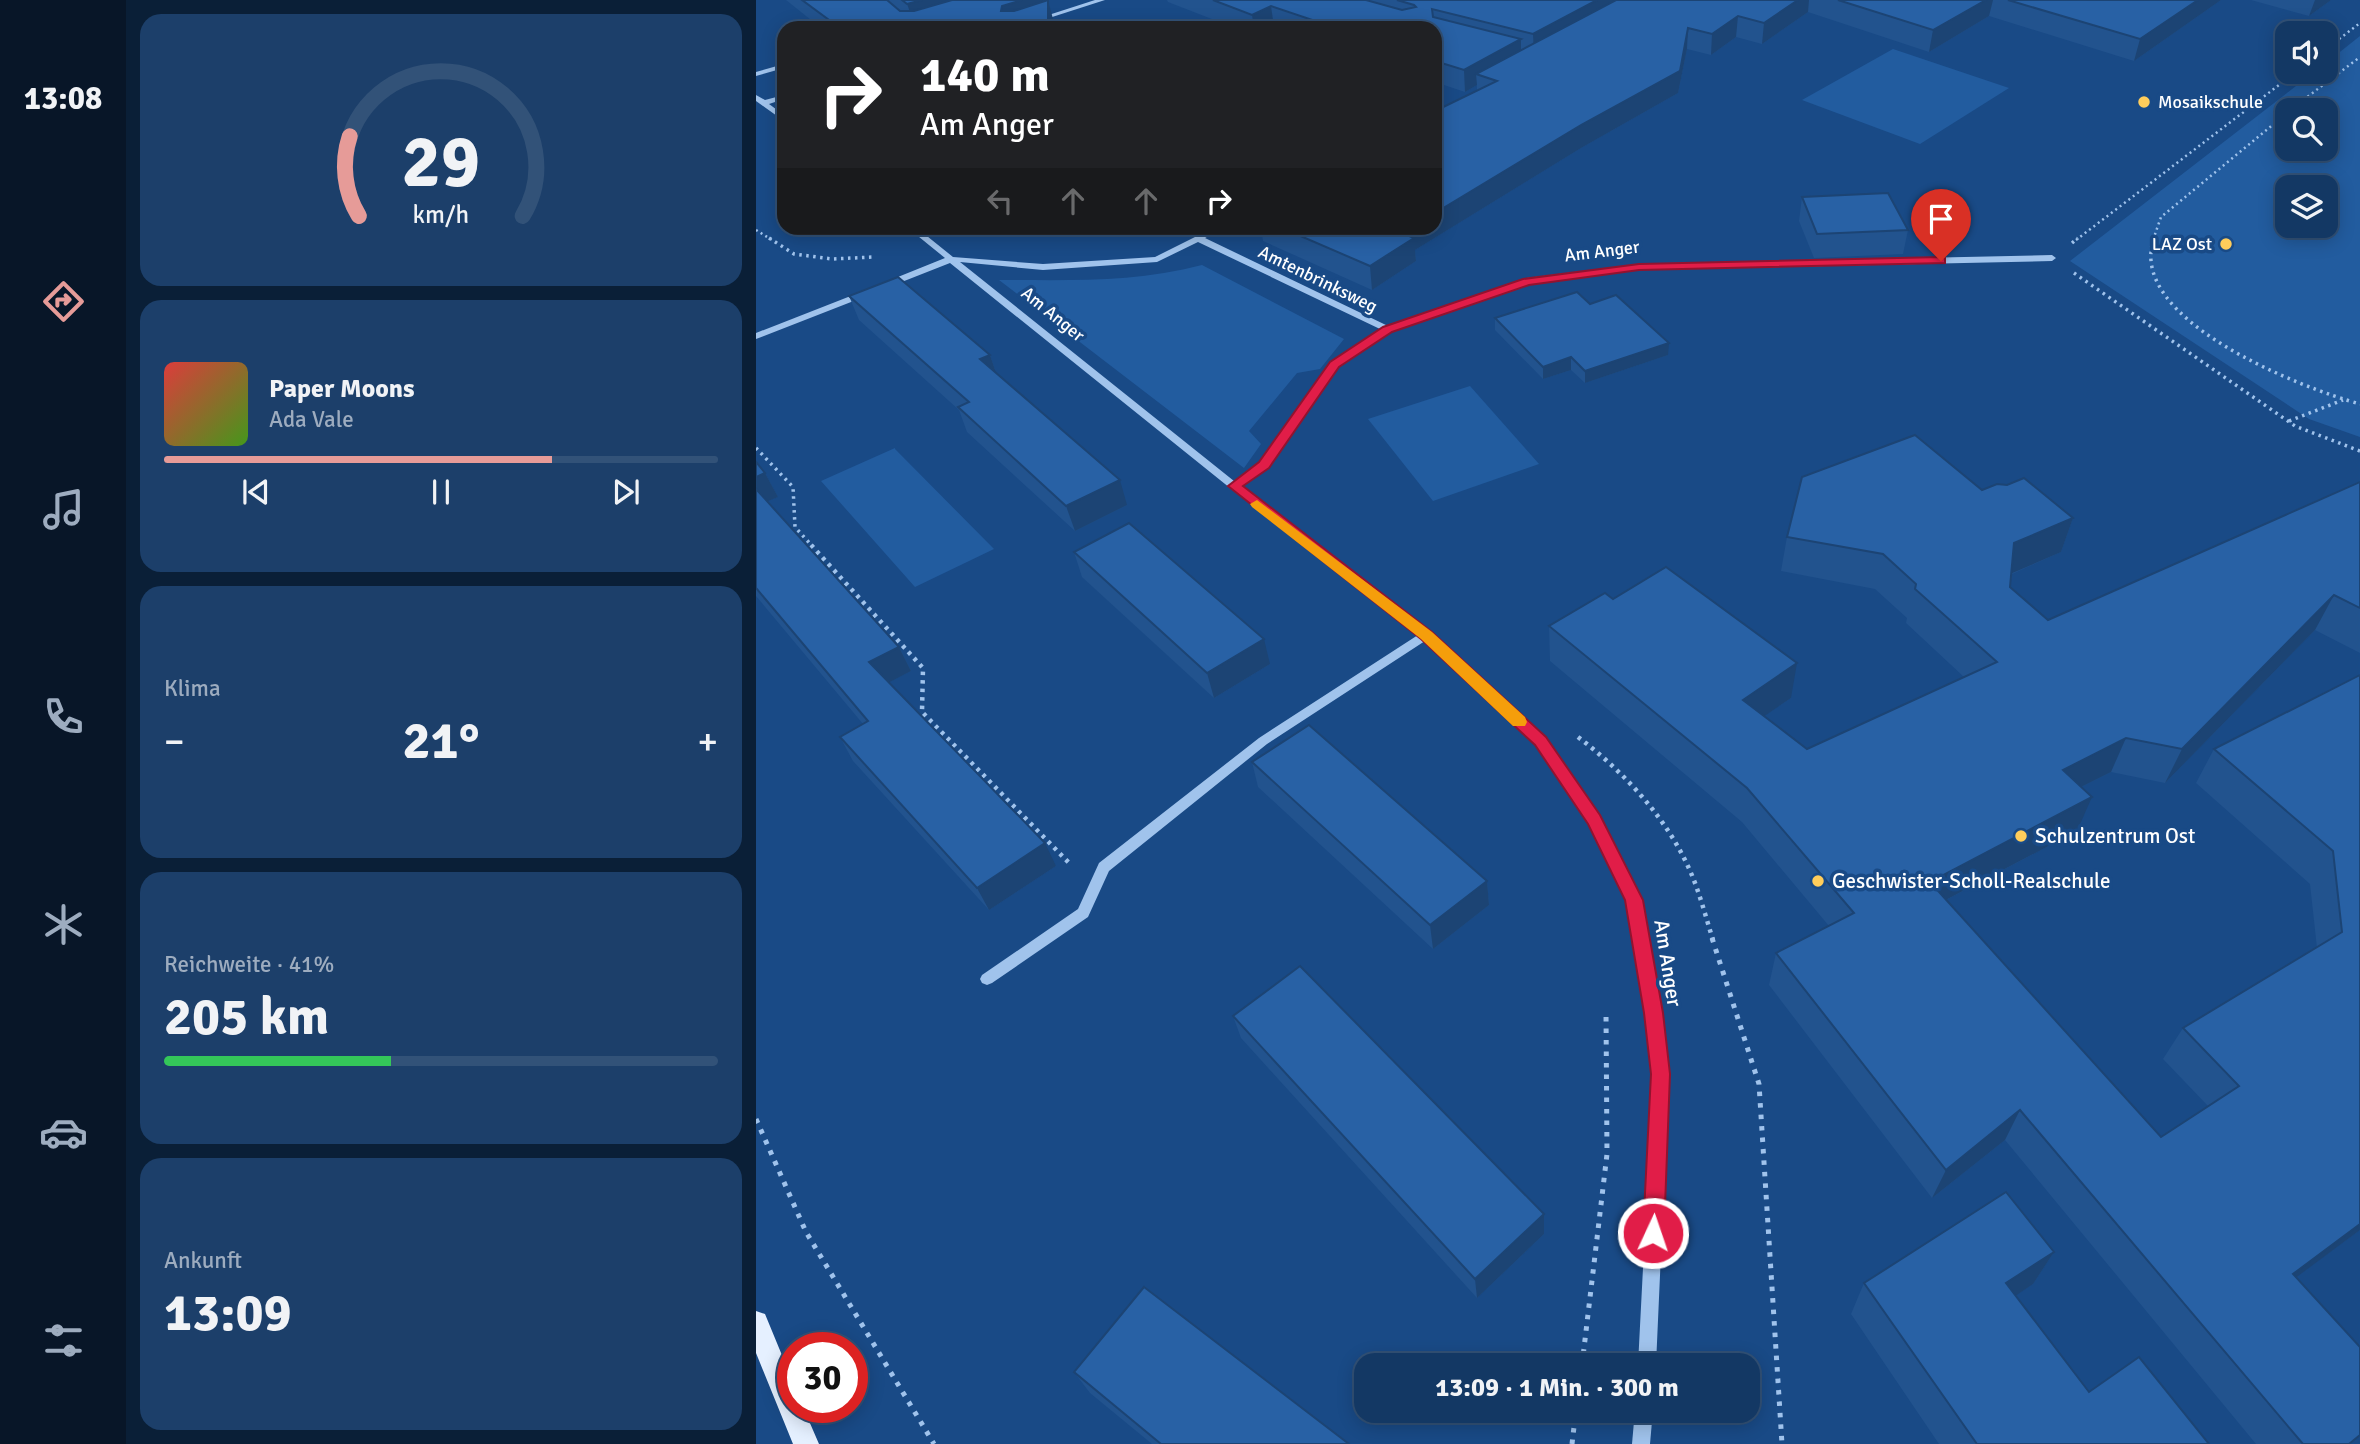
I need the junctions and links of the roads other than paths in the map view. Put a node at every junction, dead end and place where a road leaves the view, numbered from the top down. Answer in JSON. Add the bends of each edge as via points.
{"nodes":[{"id":1,"x":1102,"y":0,"type":"edge"},
{"id":2,"x":1034,"y":21,"type":"edge"},
{"id":3,"x":777,"y":68,"type":"edge"},
{"id":4,"x":756,"y":74,"type":"edge"},
{"id":5,"x":756,"y":97,"type":"edge"},
{"id":6,"x":777,"y":99,"type":"edge"},
{"id":7,"x":764,"y":103,"type":"junction"},
{"id":8,"x":777,"y":113,"type":"edge"},
{"id":9,"x":921,"y":235,"type":"edge"},
{"id":10,"x":1204,"y":235,"type":"edge"},
{"id":11,"x":1197,"y":238,"type":"junction"},
{"id":12,"x":2052,"y":258,"type":"road end"},
{"id":13,"x":951,"y":259,"type":"junction"},
{"id":14,"x":1387,"y":329,"type":"junction"},
{"id":15,"x":756,"y":336,"type":"edge"},
{"id":16,"x":1234,"y":486,"type":"junction"},
{"id":17,"x":1426,"y":635,"type":"junction"},
{"id":18,"x":987,"y":979,"type":"dead end"},
{"id":19,"x":756,"y":1322,"type":"edge"},
{"id":20,"x":1648,"y":1353,"type":"edge"},
{"id":21,"x":1643,"y":1423,"type":"edge"},
{"id":22,"x":806,"y":1444,"type":"edge"},
{"id":23,"x":1641,"y":1444,"type":"edge"}],
"edges":[{"from":1,"to":2,"type":"street"},
{"from":3,"to":4,"type":"street"},
{"from":5,"to":7,"type":"street"},
{"from":6,"to":7,"type":"street"},
{"from":7,"to":8,"type":"street"},
{"from":9,"to":13,"type":"street","name":"Am Anger"},
{"from":10,"to":11,"type":"street"},
{"from":11,"to":13,"type":"street","via":[[1157,259],[1114,264],[1043,267]]},
{"from":11,"to":14,"type":"street","name":"Amtenbrinksweg"},
{"from":12,"to":14,"type":"street","name":"Am Anger","via":[[1639,267],[1527,281]]},
{"from":13,"to":15,"type":"street"},
{"from":13,"to":16,"type":"street","name":"Am Anger"},
{"from":14,"to":16,"type":"street","name":"Am Anger","via":[[1334,365],[1264,465]]},
{"from":16,"to":17,"type":"street","name":"Am Anger"},
{"from":17,"to":18,"type":"street","via":[[1263,741],[1104,867],[1083,913]]},
{"from":17,"to":20,"type":"street","name":"Am Anger","via":[[1540,741],[1594,820],[1634,900],[1661,1074]]},
{"from":19,"to":22,"type":"main road"},
{"from":21,"to":23,"type":"street"}]}
